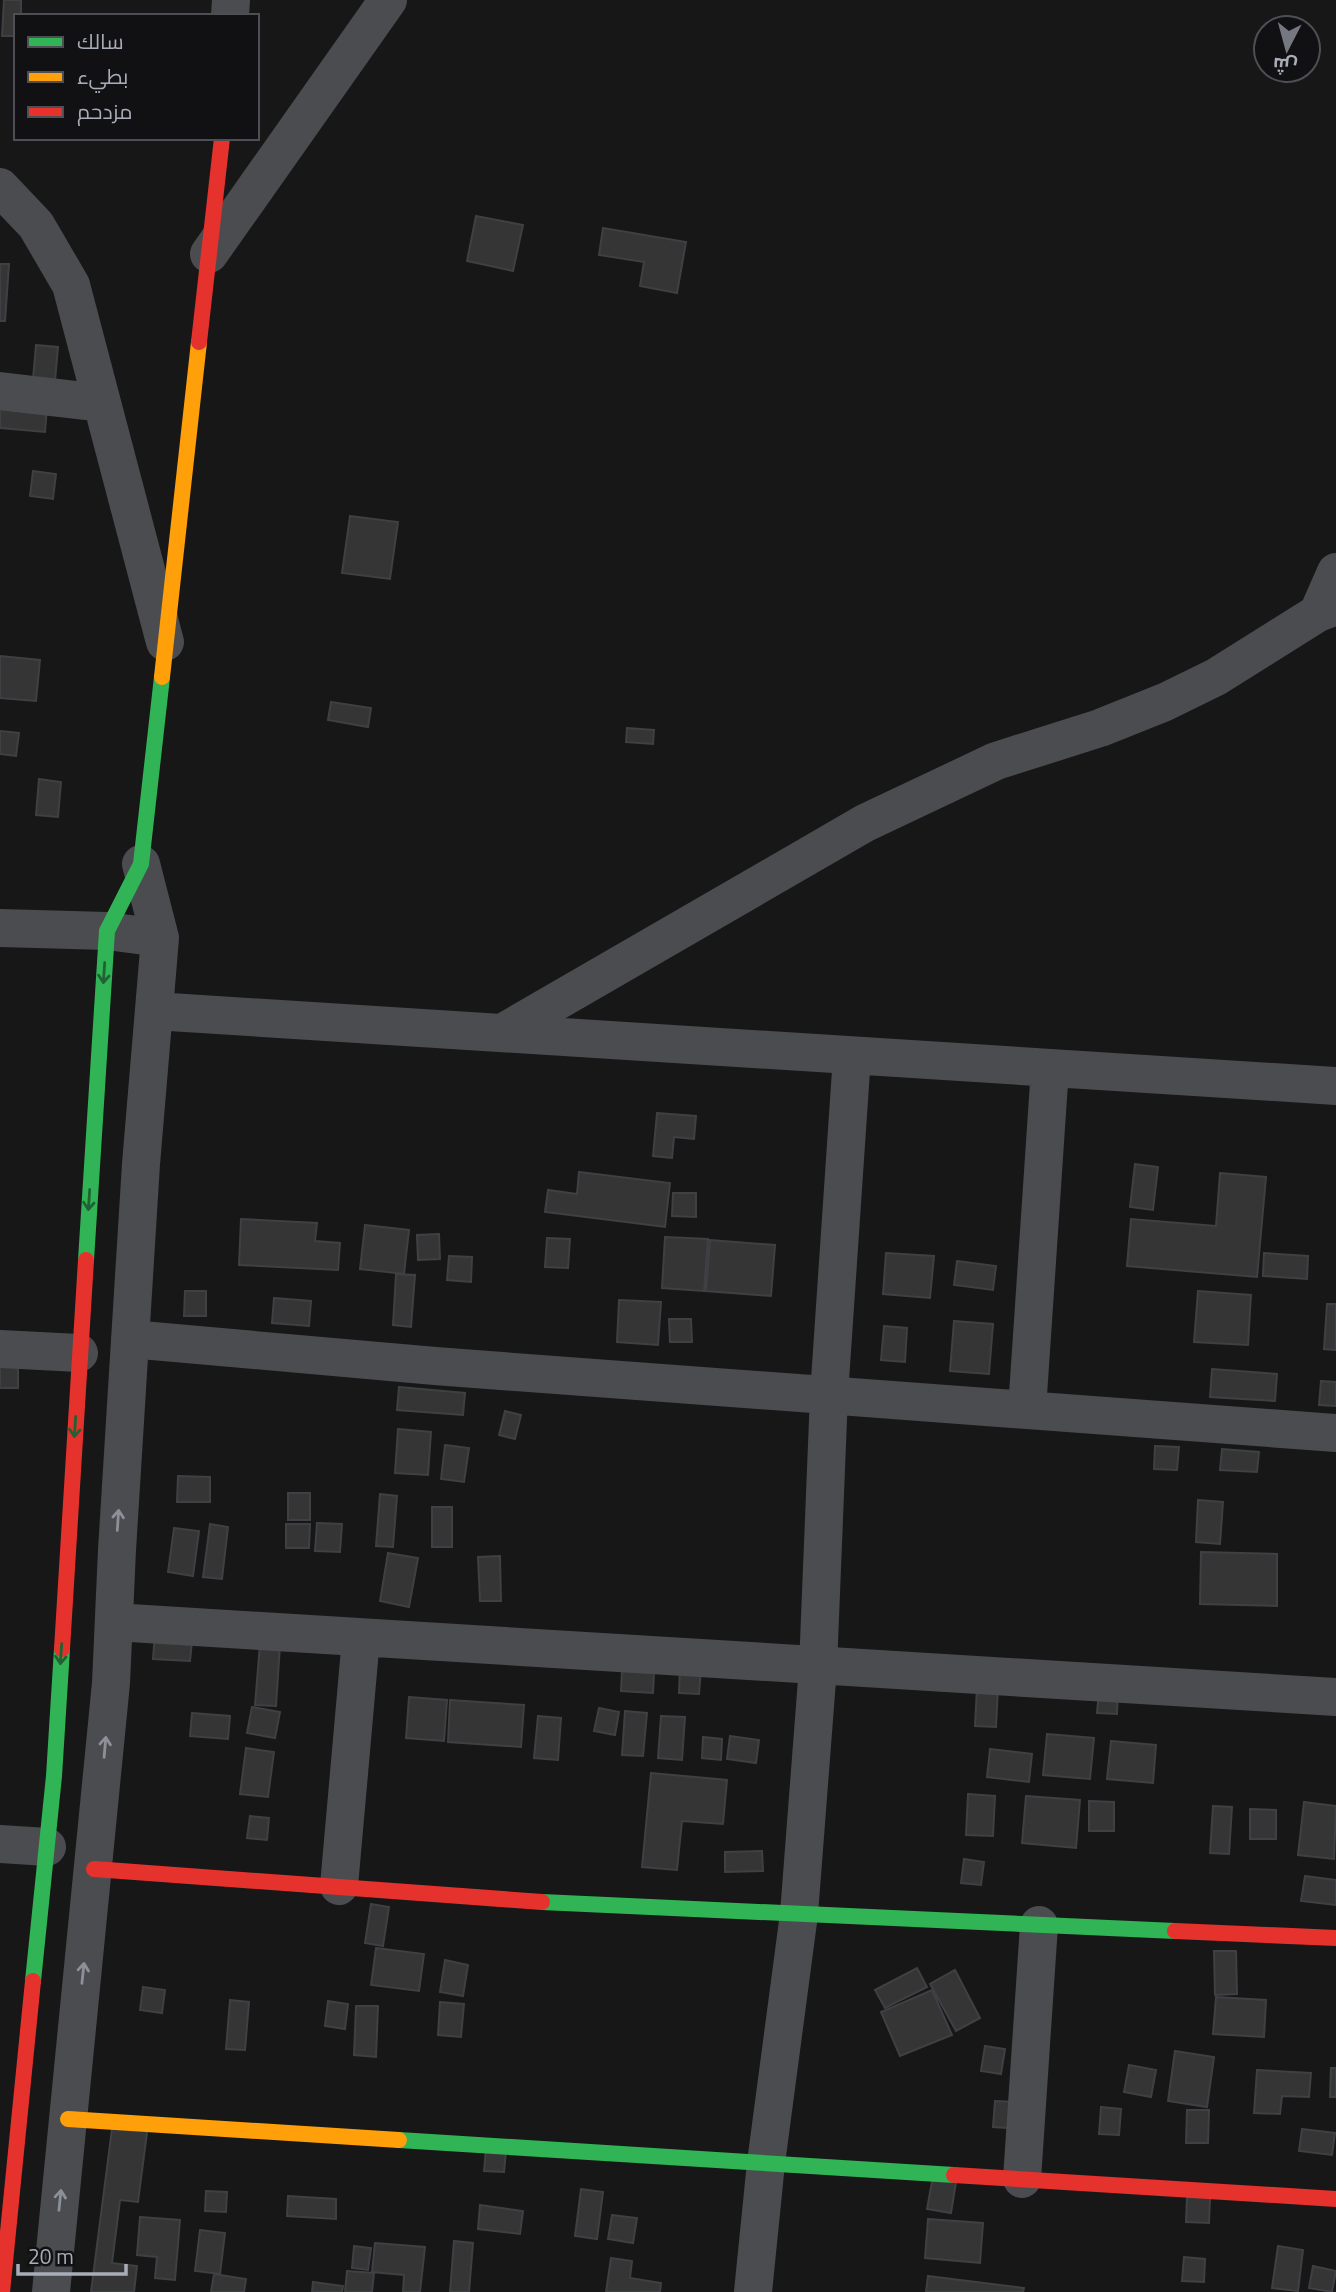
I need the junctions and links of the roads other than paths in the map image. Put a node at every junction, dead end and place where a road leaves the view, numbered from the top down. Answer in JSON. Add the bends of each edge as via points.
{"nodes":[{"id":1,"x":388,"y":0,"type":"edge"},
{"id":2,"x":222,"y":140,"type":"edge"},
{"id":3,"x":0,"y":187,"type":"edge"},
{"id":4,"x":209,"y":254,"type":"junction"},
{"id":5,"x":0,"y":391,"type":"edge"},
{"id":6,"x":103,"y":404,"type":"junction"},
{"id":7,"x":1336,"y":572,"type":"edge"},
{"id":8,"x":1327,"y":609,"type":"edge"},
{"id":9,"x":165,"y":644,"type":"junction"},
{"id":10,"x":141,"y":864,"type":"junction"},
{"id":11,"x":0,"y":928,"type":"edge"},
{"id":12,"x":107,"y":931,"type":"junction"},
{"id":13,"x":160,"y":938,"type":"junction"},
{"id":14,"x":154,"y":1011,"type":"junction"},
{"id":15,"x":502,"y":1033,"type":"junction"},
{"id":16,"x":852,"y":1056,"type":"junction"},
{"id":17,"x":1050,"y":1068,"type":"junction"},
{"id":18,"x":1336,"y":1086,"type":"edge"},
{"id":19,"x":130,"y":1339,"type":"junction"},
{"id":20,"x":0,"y":1349,"type":"edge"},
{"id":21,"x":79,"y":1353,"type":"junction"},
{"id":22,"x":829,"y":1395,"type":"junction"},
{"id":23,"x":1027,"y":1410,"type":"junction"},
{"id":24,"x":1336,"y":1433,"type":"edge"},
{"id":25,"x":114,"y":1622,"type":"junction"},
{"id":26,"x":360,"y":1638,"type":"junction"},
{"id":27,"x":818,"y":1667,"type":"junction"},
{"id":28,"x":1336,"y":1697,"type":"edge"},
{"id":29,"x":0,"y":1844,"type":"edge"},
{"id":30,"x":47,"y":1847,"type":"junction"},
{"id":31,"x":94,"y":1868,"type":"junction"},
{"id":32,"x":339,"y":1886,"type":"junction"},
{"id":33,"x":799,"y":1914,"type":"junction"},
{"id":34,"x":1039,"y":1925,"type":"junction"},
{"id":35,"x":1336,"y":1938,"type":"edge"},
{"id":36,"x":68,"y":2119,"type":"junction"},
{"id":37,"x":766,"y":2163,"type":"junction"},
{"id":38,"x":1022,"y":2179,"type":"junction"},
{"id":39,"x":1336,"y":2199,"type":"edge"},
{"id":40,"x":2,"y":2292,"type":"edge"},
{"id":41,"x":51,"y":2292,"type":"edge"},
{"id":42,"x":752,"y":2292,"type":"edge"}],
"edges":[{"from":1,"to":4,"type":"street"},
{"from":2,"to":4,"type":"street"},
{"from":3,"to":6,"type":"street","via":[[36,225],[71,285]]},
{"from":4,"to":9,"type":"street"},
{"from":5,"to":6,"type":"street"},
{"from":6,"to":9,"type":"street"},
{"from":7,"to":8,"type":"street"},
{"from":8,"to":15,"type":"street","via":[[1216,677],[1165,702],[996,761],[865,823]]},
{"from":9,"to":10,"type":"street"},
{"from":10,"to":12,"type":"street"},
{"from":10,"to":13,"type":"street"},
{"from":11,"to":12,"type":"street"},
{"from":12,"to":13,"type":"street"},
{"from":12,"to":21,"type":"street","one_way":true},
{"from":13,"to":14,"type":"street"},
{"from":14,"to":15,"type":"street"},
{"from":14,"to":19,"type":"street"},
{"from":15,"to":16,"type":"street"},
{"from":16,"to":17,"type":"street"},
{"from":16,"to":22,"type":"street"},
{"from":17,"to":18,"type":"street"},
{"from":17,"to":23,"type":"street"},
{"from":19,"to":22,"type":"street"},
{"from":25,"to":19,"type":"street","one_way":true},
{"from":20,"to":21,"type":"street"},
{"from":21,"to":30,"type":"street","one_way":true},
{"from":22,"to":23,"type":"street"},
{"from":22,"to":27,"type":"street"},
{"from":23,"to":24,"type":"street"},
{"from":25,"to":26,"type":"street"},
{"from":31,"to":25,"type":"street","one_way":true},
{"from":26,"to":27,"type":"street"},
{"from":26,"to":32,"type":"street"},
{"from":27,"to":28,"type":"street"},
{"from":27,"to":33,"type":"street"},
{"from":29,"to":30,"type":"street"},
{"from":30,"to":40,"type":"street"},
{"from":31,"to":32,"type":"street"},
{"from":36,"to":31,"type":"street","one_way":true},
{"from":32,"to":33,"type":"street","via":[[603,1906]]},
{"from":33,"to":34,"type":"street"},
{"from":33,"to":37,"type":"street"},
{"from":34,"to":35,"type":"street"},
{"from":34,"to":38,"type":"street"},
{"from":36,"to":37,"type":"street"},
{"from":41,"to":36,"type":"street","one_way":true},
{"from":37,"to":38,"type":"street"},
{"from":37,"to":42,"type":"street"},
{"from":38,"to":39,"type":"street"}]}
